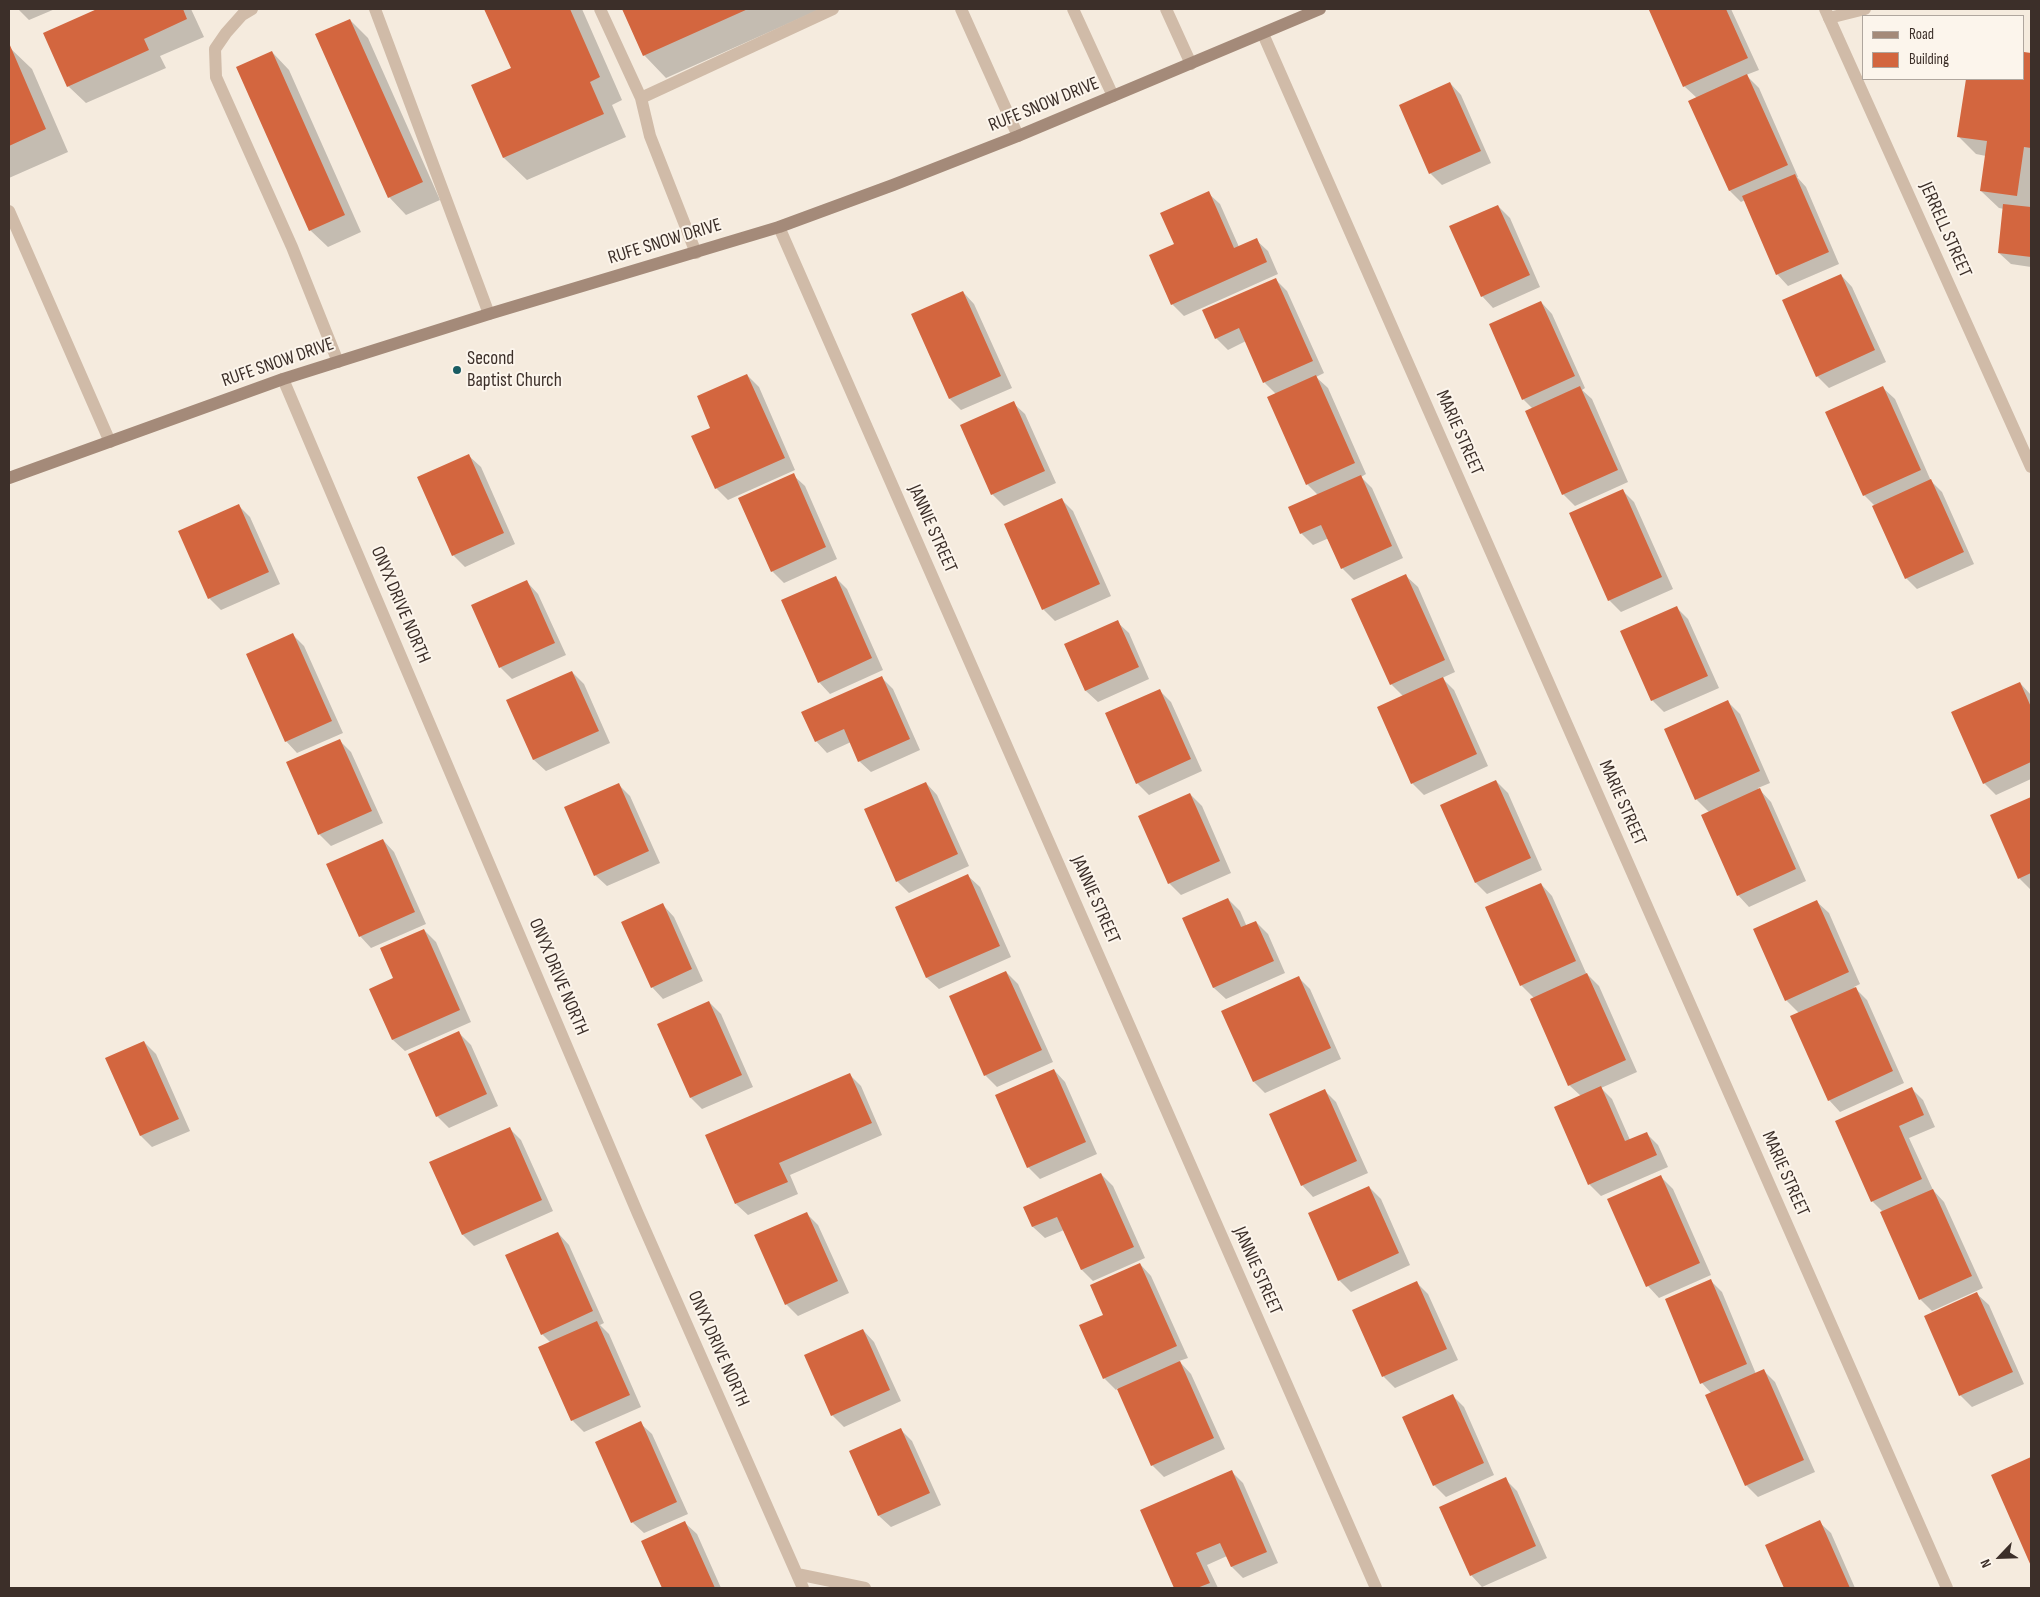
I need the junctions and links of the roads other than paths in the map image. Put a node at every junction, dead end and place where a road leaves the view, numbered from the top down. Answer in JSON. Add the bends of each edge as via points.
{"nodes":[{"id":1,"x":252,"y":9,"type":"edge"},
{"id":2,"x":374,"y":9,"type":"edge"},
{"id":3,"x":600,"y":9,"type":"edge"},
{"id":4,"x":834,"y":9,"type":"edge"},
{"id":5,"x":961,"y":9,"type":"edge"},
{"id":6,"x":1073,"y":9,"type":"edge"},
{"id":7,"x":1166,"y":9,"type":"edge"},
{"id":8,"x":1320,"y":9,"type":"edge"},
{"id":9,"x":1865,"y":9,"type":"edge"},
{"id":10,"x":1827,"y":13,"type":"edge"},
{"id":11,"x":1264,"y":34,"type":"junction"},
{"id":12,"x":1191,"y":64,"type":"junction"},
{"id":13,"x":1114,"y":96,"type":"junction"},
{"id":14,"x":641,"y":98,"type":"junction"},
{"id":15,"x":1018,"y":136,"type":"junction"},
{"id":16,"x":9,"y":211,"type":"edge"},
{"id":17,"x":779,"y":227,"type":"junction"},
{"id":18,"x":696,"y":253,"type":"junction"},
{"id":19,"x":489,"y":314,"type":"junction"},
{"id":20,"x":338,"y":362,"type":"junction"},
{"id":21,"x":283,"y":380,"type":"junction"},
{"id":22,"x":110,"y":442,"type":"junction"},
{"id":23,"x":2031,"y":467,"type":"edge"},
{"id":24,"x":9,"y":478,"type":"edge"},
{"id":25,"x":797,"y":1574,"type":"junction"},
{"id":26,"x":803,"y":1588,"type":"edge"},
{"id":27,"x":865,"y":1588,"type":"edge"},
{"id":28,"x":1376,"y":1588,"type":"edge"},
{"id":29,"x":1947,"y":1588,"type":"edge"}],
"edges":[{"from":1,"to":20,"type":"street","via":[[242,15],[215,49],[216,77],[292,247]]},
{"from":2,"to":19,"type":"street"},
{"from":3,"to":14,"type":"street"},
{"from":4,"to":14,"type":"street"},
{"from":5,"to":15,"type":"street"},
{"from":6,"to":13,"type":"street"},
{"from":7,"to":12,"type":"street"},
{"from":8,"to":11,"type":"main road","name":"RUFE SNOW DRIVE"},
{"from":9,"to":10,"type":"street"},
{"from":10,"to":23,"type":"street","name":"JERRELL STREET"},
{"from":11,"to":12,"type":"main road","name":"RUFE SNOW DRIVE"},
{"from":11,"to":29,"type":"street","name":"MARIE STREET"},
{"from":12,"to":13,"type":"main road","name":"RUFE SNOW DRIVE"},
{"from":13,"to":15,"type":"main road","name":"RUFE SNOW DRIVE"},
{"from":14,"to":18,"type":"street","via":[[650,136]]},
{"from":15,"to":17,"type":"main road","name":"RUFE SNOW DRIVE"},
{"from":16,"to":22,"type":"street"},
{"from":17,"to":18,"type":"main road","name":"RUFE SNOW DRIVE"},
{"from":17,"to":28,"type":"street","name":"JANNIE STREET"},
{"from":18,"to":19,"type":"main road","name":"RUFE SNOW DRIVE"},
{"from":19,"to":20,"type":"main road","name":"RUFE SNOW DRIVE"},
{"from":20,"to":21,"type":"main road","name":"RUFE SNOW DRIVE"},
{"from":21,"to":22,"type":"main road","name":"RUFE SNOW DRIVE"},
{"from":21,"to":25,"type":"street","name":"ONYX DRIVE NORTH","via":[[638,1214]]},
{"from":22,"to":24,"type":"main road","name":"RUFE SNOW DRIVE"},
{"from":25,"to":26,"type":"street","name":"ONYX DRIVE NORTH"},
{"from":25,"to":27,"type":"street"}]}
